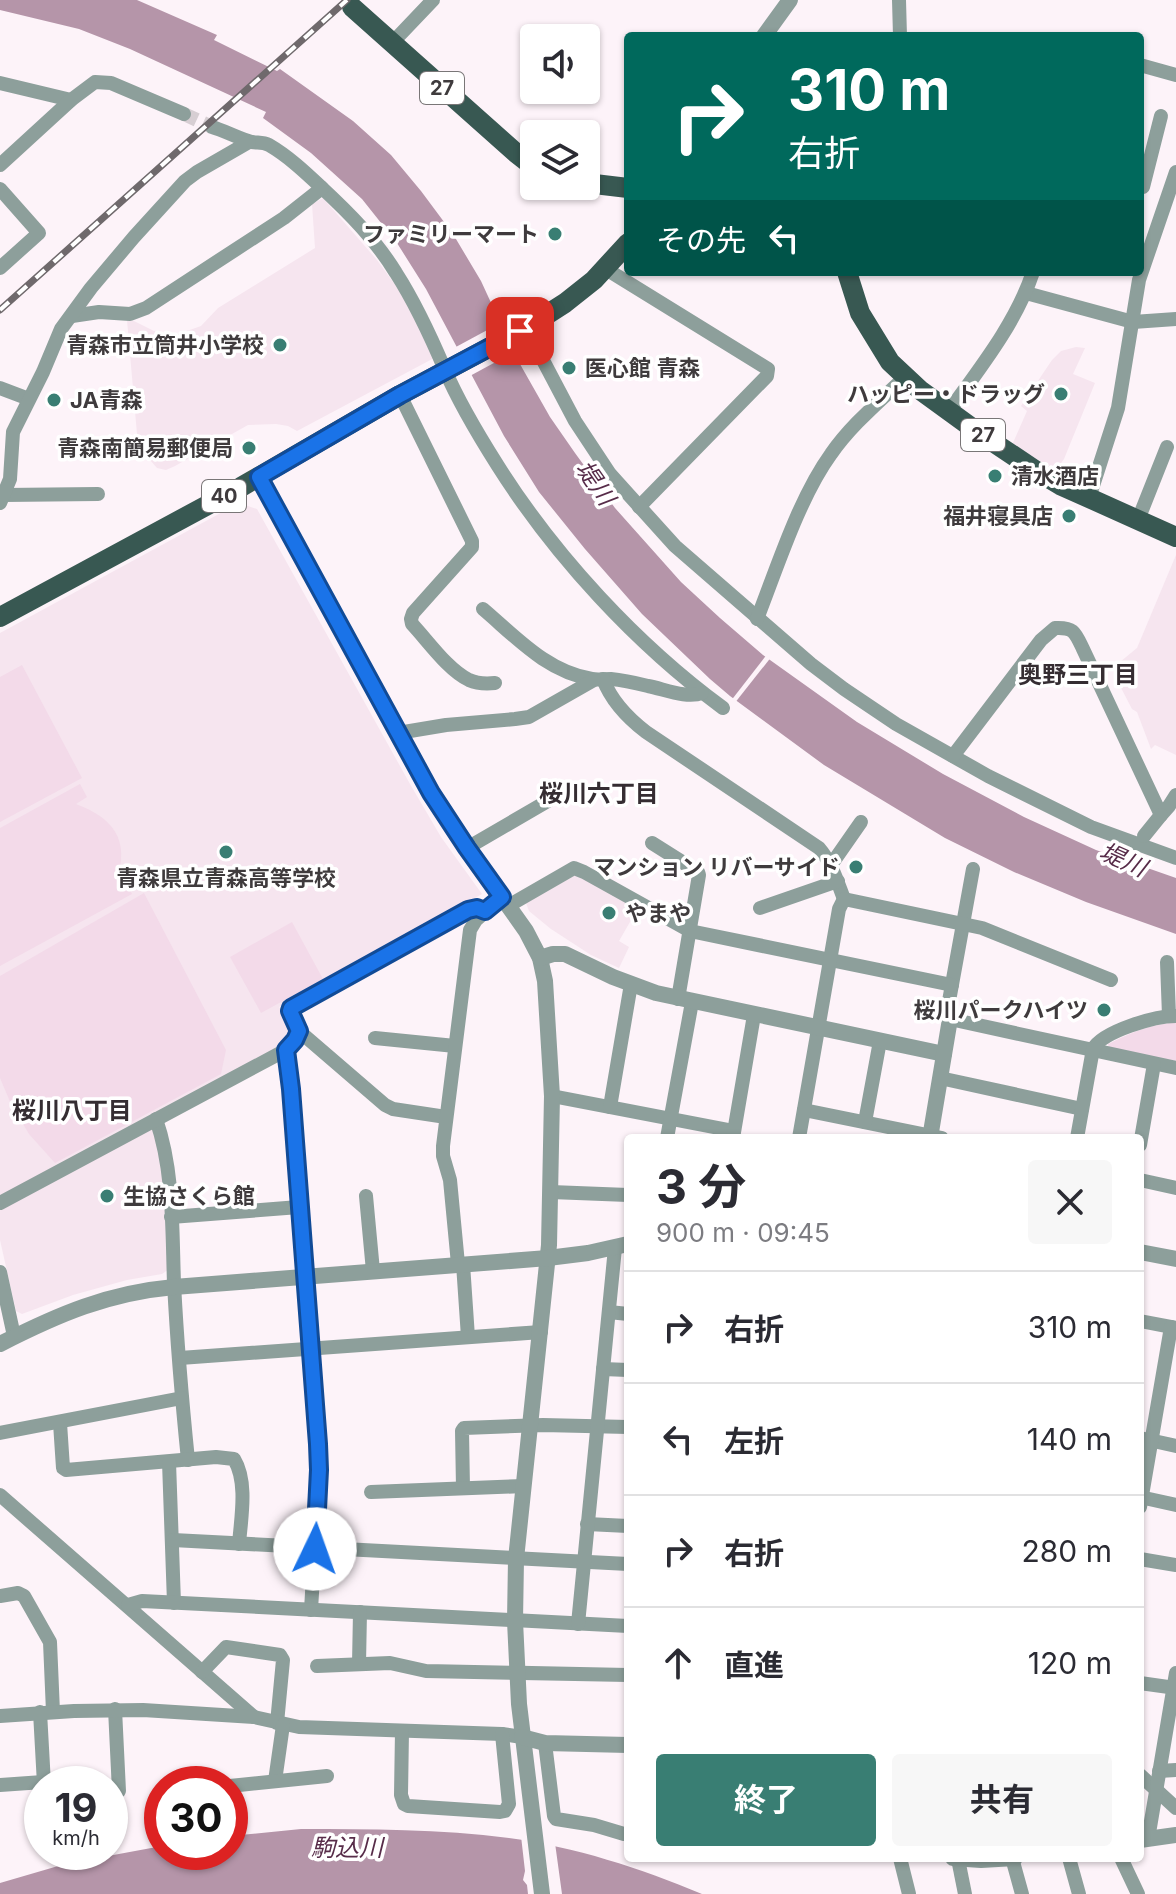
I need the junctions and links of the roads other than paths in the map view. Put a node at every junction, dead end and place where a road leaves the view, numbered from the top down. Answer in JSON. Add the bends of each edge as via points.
{"nodes":[{"id":1,"x":433,"y":0,"type":"edge"},
{"id":2,"x":790,"y":0,"type":"edge"},
{"id":3,"x":899,"y":0,"type":"edge"},
{"id":4,"x":352,"y":7,"type":"dead end"},
{"id":5,"x":769,"y":32,"type":"edge"},
{"id":6,"x":900,"y":32,"type":"edge"},
{"id":7,"x":392,"y":43,"type":"junction"},
{"id":8,"x":1144,"y":66,"type":"edge"},
{"id":9,"x":1176,"y":75,"type":"edge"},
{"id":10,"x":0,"y":83,"type":"edge"},
{"id":11,"x":71,"y":100,"type":"junction"},
{"id":12,"x":184,"y":114,"type":"tunnel mouth"},
{"id":13,"x":1161,"y":116,"type":"dead end"},
{"id":14,"x":212,"y":127,"type":"tunnel mouth"},
{"id":15,"x":249,"y":142,"type":"junction"},
{"id":16,"x":520,"y":156,"type":"edge"},
{"id":17,"x":0,"y":165,"type":"edge"},
{"id":18,"x":1176,"y":172,"type":"edge"},
{"id":19,"x":1144,"y":179,"type":"edge"},
{"id":20,"x":600,"y":185,"type":"edge"},
{"id":21,"x":1144,"y":187,"type":"edge"},
{"id":22,"x":322,"y":188,"type":"junction"},
{"id":23,"x":624,"y":188,"type":"edge"},
{"id":24,"x":0,"y":189,"type":"edge"},
{"id":25,"x":1172,"y":196,"type":"edge"},
{"id":26,"x":624,"y":248,"type":"edge"},
{"id":27,"x":1144,"y":267,"type":"edge"},
{"id":28,"x":0,"y":268,"type":"edge"},
{"id":29,"x":606,"y":269,"type":"junction"},
{"id":30,"x":848,"y":276,"type":"edge"},
{"id":31,"x":1032,"y":276,"type":"edge"},
{"id":32,"x":1141,"y":276,"type":"edge"},
{"id":33,"x":1026,"y":293,"type":"junction"},
{"id":34,"x":72,"y":316,"type":"junction"},
{"id":35,"x":1176,"y":319,"type":"edge"},
{"id":36,"x":1133,"y":322,"type":"junction"},
{"id":37,"x":523,"y":330,"type":"junction"},
{"id":38,"x":449,"y":370,"type":"junction"},
{"id":39,"x":905,"y":377,"type":"junction"},
{"id":40,"x":0,"y":388,"type":"edge"},
{"id":41,"x":400,"y":395,"type":"junction"},
{"id":42,"x":29,"y":399,"type":"junction"},
{"id":43,"x":949,"y":411,"type":"junction"},
{"id":44,"x":1167,"y":447,"type":"dead end"},
{"id":45,"x":259,"y":477,"type":"junction"},
{"id":46,"x":98,"y":494,"type":"dead end"},
{"id":47,"x":1089,"y":498,"type":"junction"},
{"id":48,"x":2,"y":499,"type":"edge"},
{"id":49,"x":639,"y":507,"type":"junction"},
{"id":50,"x":1138,"y":520,"type":"junction"},
{"id":51,"x":1176,"y":537,"type":"edge"},
{"id":52,"x":483,"y":609,"type":"dead end"},
{"id":53,"x":1,"y":613,"type":"edge"},
{"id":54,"x":757,"y":619,"type":"junction"},
{"id":55,"x":599,"y":680,"type":"junction"},
{"id":56,"x":495,"y":683,"type":"dead end"},
{"id":57,"x":702,"y":693,"type":"junction"},
{"id":58,"x":723,"y":708,"type":"dead end"},
{"id":59,"x":398,"y":733,"type":"junction"},
{"id":60,"x":953,"y":756,"type":"junction"},
{"id":61,"x":1176,"y":795,"type":"edge"},
{"id":62,"x":553,"y":798,"type":"dead end"},
{"id":63,"x":1161,"y":815,"type":"junction"},
{"id":64,"x":861,"y":822,"type":"dead end"},
{"id":65,"x":1144,"y":836,"type":"dead end"},
{"id":66,"x":652,"y":843,"type":"dead end"},
{"id":67,"x":467,"y":848,"type":"junction"},
{"id":68,"x":1176,"y":858,"type":"edge"},
{"id":69,"x":831,"y":865,"type":"junction"},
{"id":70,"x":973,"y":869,"type":"dead end"},
{"id":71,"x":838,"y":881,"type":"junction"},
{"id":72,"x":844,"y":899,"type":"junction"},
{"id":73,"x":505,"y":901,"type":"junction"},
{"id":74,"x":760,"y":908,"type":"dead end"},
{"id":75,"x":485,"y":911,"type":"junction"},
{"id":76,"x":963,"y":924,"type":"junction"},
{"id":77,"x":690,"y":931,"type":"junction"},
{"id":78,"x":540,"y":958,"type":"junction"},
{"id":79,"x":830,"y":961,"type":"junction"},
{"id":80,"x":1167,"y":962,"type":"dead end"},
{"id":81,"x":1111,"y":980,"type":"dead end"},
{"id":82,"x":631,"y":984,"type":"junction"},
{"id":83,"x":952,"y":985,"type":"junction"},
{"id":84,"x":685,"y":1000,"type":"junction"},
{"id":85,"x":754,"y":1015,"type":"junction"},
{"id":86,"x":1173,"y":1016,"type":"edge"},
{"id":87,"x":950,"y":1019,"type":"junction"},
{"id":88,"x":819,"y":1029,"type":"junction"},
{"id":89,"x":299,"y":1031,"type":"junction"},
{"id":90,"x":375,"y":1038,"type":"dead end"},
{"id":91,"x":880,"y":1041,"type":"junction"},
{"id":92,"x":455,"y":1046,"type":"junction"},
{"id":93,"x":1093,"y":1049,"type":"junction"},
{"id":94,"x":286,"y":1050,"type":"junction"},
{"id":95,"x":944,"y":1054,"type":"junction"},
{"id":96,"x":1154,"y":1064,"type":"junction"},
{"id":97,"x":1176,"y":1068,"type":"edge"},
{"id":98,"x":940,"y":1078,"type":"junction"},
{"id":99,"x":552,"y":1096,"type":"junction"},
{"id":100,"x":610,"y":1107,"type":"junction"},
{"id":101,"x":1082,"y":1109,"type":"junction"},
{"id":102,"x":804,"y":1110,"type":"junction"},
{"id":103,"x":446,"y":1117,"type":"junction"},
{"id":104,"x":156,"y":1119,"type":"junction"},
{"id":105,"x":670,"y":1120,"type":"junction"},
{"id":106,"x":865,"y":1122,"type":"junction"},
{"id":107,"x":668,"y":1134,"type":"edge"},
{"id":108,"x":730,"y":1134,"type":"edge"},
{"id":109,"x":734,"y":1134,"type":"edge"},
{"id":110,"x":800,"y":1134,"type":"edge"},
{"id":111,"x":920,"y":1134,"type":"edge"},
{"id":112,"x":934,"y":1134,"type":"edge"},
{"id":113,"x":1078,"y":1134,"type":"edge"},
{"id":114,"x":1142,"y":1134,"type":"edge"},
{"id":115,"x":1144,"y":1181,"type":"edge"},
{"id":116,"x":1176,"y":1188,"type":"edge"},
{"id":117,"x":551,"y":1192,"type":"junction"},
{"id":118,"x":624,"y":1195,"type":"edge"},
{"id":119,"x":366,"y":1196,"type":"dead end"},
{"id":120,"x":0,"y":1203,"type":"edge"},
{"id":121,"x":299,"y":1207,"type":"junction"},
{"id":122,"x":171,"y":1217,"type":"junction"},
{"id":123,"x":621,"y":1246,"type":"edge"},
{"id":124,"x":1144,"y":1253,"type":"edge"},
{"id":125,"x":548,"y":1258,"type":"junction"},
{"id":126,"x":1176,"y":1259,"type":"edge"},
{"id":127,"x":461,"y":1264,"type":"junction"},
{"id":128,"x":373,"y":1271,"type":"junction"},
{"id":129,"x":0,"y":1272,"type":"edge"},
{"id":130,"x":305,"y":1277,"type":"junction"},
{"id":131,"x":174,"y":1287,"type":"junction"},
{"id":132,"x":609,"y":1312,"type":"junction"},
{"id":133,"x":624,"y":1314,"type":"edge"},
{"id":134,"x":1144,"y":1322,"type":"edge"},
{"id":135,"x":1174,"y":1328,"type":"edge"},
{"id":136,"x":541,"y":1332,"type":"junction"},
{"id":137,"x":468,"y":1337,"type":"junction"},
{"id":138,"x":7,"y":1340,"type":"edge"},
{"id":139,"x":311,"y":1348,"type":"junction"},
{"id":140,"x":180,"y":1358,"type":"junction"},
{"id":141,"x":603,"y":1369,"type":"junction"},
{"id":142,"x":624,"y":1370,"type":"edge"},
{"id":143,"x":1169,"y":1384,"type":"edge"},
{"id":144,"x":182,"y":1398,"type":"junction"},
{"id":145,"x":60,"y":1423,"type":"junction"},
{"id":146,"x":530,"y":1425,"type":"junction"},
{"id":147,"x":597,"y":1425,"type":"junction"},
{"id":148,"x":624,"y":1427,"type":"edge"},
{"id":149,"x":0,"y":1433,"type":"edge"},
{"id":150,"x":1146,"y":1440,"type":"edge"},
{"id":151,"x":1176,"y":1446,"type":"edge"},
{"id":152,"x":188,"y":1460,"type":"junction"},
{"id":153,"x":169,"y":1462,"type":"junction"},
{"id":154,"x":1144,"y":1464,"type":"edge"},
{"id":155,"x":524,"y":1486,"type":"junction"},
{"id":156,"x":463,"y":1488,"type":"junction"},
{"id":157,"x":371,"y":1492,"type":"dead end"},
{"id":158,"x":0,"y":1495,"type":"edge"},
{"id":159,"x":1144,"y":1501,"type":"edge"},
{"id":160,"x":1176,"y":1505,"type":"edge"},
{"id":161,"x":587,"y":1524,"type":"junction"},
{"id":162,"x":624,"y":1526,"type":"edge"},
{"id":163,"x":173,"y":1540,"type":"junction"},
{"id":164,"x":239,"y":1544,"type":"junction"},
{"id":165,"x":315,"y":1549,"type":"junction"},
{"id":166,"x":516,"y":1559,"type":"junction"},
{"id":167,"x":1144,"y":1560,"type":"edge"},
{"id":168,"x":584,"y":1562,"type":"junction"},
{"id":169,"x":624,"y":1564,"type":"edge"},
{"id":170,"x":1176,"y":1565,"type":"edge"},
{"id":171,"x":0,"y":1596,"type":"edge"},
{"id":172,"x":174,"y":1603,"type":"junction"},
{"id":173,"x":128,"y":1605,"type":"junction"},
{"id":174,"x":311,"y":1610,"type":"junction"},
{"id":175,"x":360,"y":1612,"type":"junction"},
{"id":176,"x":515,"y":1621,"type":"junction"},
{"id":177,"x":578,"y":1624,"type":"junction"},
{"id":178,"x":624,"y":1626,"type":"edge"},
{"id":179,"x":359,"y":1664,"type":"junction"},
{"id":180,"x":317,"y":1666,"type":"dead end"},
{"id":181,"x":202,"y":1672,"type":"junction"},
{"id":182,"x":517,"y":1674,"type":"junction"},
{"id":183,"x":624,"y":1675,"type":"edge"},
{"id":184,"x":1144,"y":1683,"type":"edge"},
{"id":185,"x":1175,"y":1683,"type":"edge"},
{"id":186,"x":115,"y":1709,"type":"junction"},
{"id":187,"x":46,"y":1712,"type":"junction"},
{"id":188,"x":0,"y":1716,"type":"edge"},
{"id":189,"x":254,"y":1717,"type":"junction"},
{"id":190,"x":280,"y":1724,"type":"junction"},
{"id":191,"x":402,"y":1731,"type":"junction"},
{"id":192,"x":502,"y":1734,"type":"junction"},
{"id":193,"x":522,"y":1737,"type":"junction"},
{"id":194,"x":545,"y":1743,"type":"junction"},
{"id":195,"x":624,"y":1745,"type":"edge"},
{"id":196,"x":44,"y":1766,"type":"edge"},
{"id":197,"x":118,"y":1766,"type":"edge"},
{"id":198,"x":1176,"y":1770,"type":"edge"},
{"id":199,"x":1159,"y":1771,"type":"junction"},
{"id":200,"x":327,"y":1776,"type":"dead end"},
{"id":201,"x":1144,"y":1778,"type":"edge"},
{"id":202,"x":275,"y":1781,"type":"junction"},
{"id":203,"x":24,"y":1784,"type":"edge"},
{"id":204,"x":248,"y":1784,"type":"edge"},
{"id":205,"x":0,"y":1785,"type":"edge"},
{"id":206,"x":1156,"y":1788,"type":"junction"},
{"id":207,"x":1176,"y":1808,"type":"edge"},
{"id":208,"x":624,"y":1834,"type":"edge"},
{"id":209,"x":1176,"y":1835,"type":"edge"},
{"id":210,"x":1144,"y":1839,"type":"edge"},
{"id":211,"x":901,"y":1862,"type":"edge"},
{"id":212,"x":956,"y":1862,"type":"edge"},
{"id":213,"x":1015,"y":1862,"type":"edge"},
{"id":214,"x":1070,"y":1862,"type":"edge"},
{"id":215,"x":1123,"y":1862,"type":"edge"},
{"id":216,"x":542,"y":1894,"type":"edge"},
{"id":217,"x":909,"y":1894,"type":"edge"},
{"id":218,"x":965,"y":1894,"type":"edge"},
{"id":219,"x":1022,"y":1894,"type":"edge"},
{"id":220,"x":1079,"y":1894,"type":"edge"},
{"id":221,"x":1138,"y":1894,"type":"edge"}],
"edges":[{"from":1,"to":7,"type":"street"},
{"from":2,"to":5,"type":"street"},
{"from":3,"to":6,"type":"street"},
{"from":4,"to":7,"type":"main road","number":"27"},
{"from":7,"to":16,"type":"main road","number":"27"},
{"from":8,"to":9,"type":"street"},
{"from":10,"to":11,"type":"street"},
{"from":11,"to":12,"type":"street","via":[[95,82],[111,83]]},
{"from":11,"to":17,"type":"street"},
{"from":13,"to":19,"type":"street"},
{"from":14,"to":15,"type":"street"},
{"from":15,"to":22,"type":"street","via":[[270,146]]},
{"from":15,"to":34,"type":"street","via":[[185,181]]},
{"from":18,"to":25,"type":"street"},
{"from":20,"to":23,"type":"main road"},
{"from":21,"to":25,"type":"street"},
{"from":22,"to":34,"type":"street","via":[[146,308],[130,314]]},
{"from":22,"to":38,"type":"street","via":[[364,230],[396,273]]},
{"from":24,"to":28,"type":"street","via":[[39,233]]},
{"from":25,"to":27,"type":"street"},
{"from":26,"to":29,"type":"main road","number":"40"},
{"from":29,"to":37,"type":"main road","number":"40"},
{"from":29,"to":49,"type":"street","via":[[768,369],[767,376]]},
{"from":30,"to":39,"type":"main road","number":"27","via":[[860,313]]},
{"from":31,"to":33,"type":"street"},
{"from":32,"to":36,"type":"street"},
{"from":33,"to":36,"type":"street"},
{"from":33,"to":43,"type":"street"},
{"from":34,"to":42,"type":"street"},
{"from":35,"to":36,"type":"street"},
{"from":36,"to":47,"type":"street","via":[[1118,408]]},
{"from":37,"to":38,"type":"main road","number":"40"},
{"from":37,"to":49,"type":"street","via":[[589,445]]},
{"from":38,"to":41,"type":"main road","number":"40"},
{"from":38,"to":57,"type":"street","via":[[497,465],[552,541],[619,616]]},
{"from":39,"to":43,"type":"main road","number":"27"},
{"from":39,"to":54,"type":"street","via":[[857,423],[822,467]]},
{"from":40,"to":42,"type":"street"},
{"from":41,"to":45,"type":"main road","number":"40"},
{"from":41,"to":56,"type":"street","via":[[472,541],[413,613],[412,624],[457,672],[481,684]]},
{"from":42,"to":48,"type":"street","via":[[13,432],[10,479]]},
{"from":43,"to":47,"type":"main road","number":"27","via":[[1035,470]]},
{"from":44,"to":50,"type":"street"},
{"from":45,"to":53,"type":"main road","number":"40"},
{"from":45,"to":59,"type":"street"},
{"from":46,"to":48,"type":"street"},
{"from":47,"to":50,"type":"main road","number":"27"},
{"from":49,"to":54,"type":"street"},
{"from":50,"to":51,"type":"main road","number":"27"},
{"from":52,"to":55,"type":"street","via":[[549,664]]},
{"from":54,"to":60,"type":"street","via":[[844,689]]},
{"from":55,"to":57,"type":"street"},
{"from":55,"to":59,"type":"street","via":[[529,717]]},
{"from":55,"to":69,"type":"street","via":[[637,725],[819,848]]},
{"from":57,"to":58,"type":"street"},
{"from":59,"to":67,"type":"street"},
{"from":60,"to":63,"type":"street","via":[[1041,640],[1055,628],[1070,629]]},
{"from":60,"to":68,"type":"street","via":[[1091,827]]},
{"from":61,"to":63,"type":"street"},
{"from":62,"to":67,"type":"street"},
{"from":63,"to":65,"type":"street"},
{"from":64,"to":69,"type":"street"},
{"from":66,"to":77,"type":"street","via":[[698,872]]},
{"from":67,"to":73,"type":"street"},
{"from":69,"to":71,"type":"street"},
{"from":70,"to":76,"type":"street"},
{"from":71,"to":72,"type":"street"},
{"from":71,"to":74,"type":"street"},
{"from":72,"to":76,"type":"street"},
{"from":72,"to":79,"type":"street"},
{"from":73,"to":75,"type":"street"},
{"from":73,"to":77,"type":"street","via":[[574,868]]},
{"from":73,"to":78,"type":"street"},
{"from":75,"to":89,"type":"street","via":[[468,910],[291,1008]]},
{"from":75,"to":92,"type":"street","via":[[470,930]]},
{"from":76,"to":81,"type":"street"},
{"from":76,"to":83,"type":"street"},
{"from":77,"to":79,"type":"street"},
{"from":77,"to":84,"type":"street"},
{"from":78,"to":82,"type":"street","via":[[565,954]]},
{"from":78,"to":99,"type":"street"},
{"from":79,"to":83,"type":"street"},
{"from":79,"to":88,"type":"street"},
{"from":80,"to":86,"type":"street"},
{"from":82,"to":84,"type":"street"},
{"from":82,"to":100,"type":"street"},
{"from":83,"to":87,"type":"street"},
{"from":84,"to":85,"type":"street"},
{"from":84,"to":105,"type":"street"},
{"from":85,"to":88,"type":"street"},
{"from":85,"to":109,"type":"street"},
{"from":86,"to":93,"type":"street","via":[[1147,1020],[1099,1041]]},
{"from":87,"to":93,"type":"street"},
{"from":87,"to":95,"type":"street"},
{"from":88,"to":91,"type":"street"},
{"from":88,"to":102,"type":"street"},
{"from":89,"to":94,"type":"street"},
{"from":89,"to":103,"type":"street","via":[[389,1108]]},
{"from":90,"to":92,"type":"street"},
{"from":91,"to":95,"type":"street"},
{"from":91,"to":106,"type":"street"},
{"from":92,"to":103,"type":"street"},
{"from":93,"to":96,"type":"street"},
{"from":93,"to":101,"type":"street"},
{"from":94,"to":104,"type":"street"},
{"from":94,"to":121,"type":"street"},
{"from":95,"to":98,"type":"street"},
{"from":96,"to":97,"type":"street"},
{"from":96,"to":114,"type":"street"},
{"from":98,"to":101,"type":"street"},
{"from":98,"to":112,"type":"street"},
{"from":99,"to":100,"type":"street"},
{"from":99,"to":117,"type":"street"},
{"from":100,"to":105,"type":"street"},
{"from":101,"to":113,"type":"street"},
{"from":102,"to":106,"type":"street"},
{"from":102,"to":110,"type":"street"},
{"from":103,"to":127,"type":"street","via":[[443,1156]]},
{"from":104,"to":120,"type":"street"},
{"from":104,"to":122,"type":"street","via":[[165,1147]]},
{"from":105,"to":107,"type":"street"},
{"from":105,"to":108,"type":"street"},
{"from":106,"to":111,"type":"street"},
{"from":115,"to":116,"type":"street"},
{"from":117,"to":118,"type":"street"},
{"from":117,"to":125,"type":"street"},
{"from":119,"to":128,"type":"street"},
{"from":121,"to":122,"type":"street"},
{"from":121,"to":130,"type":"street"},
{"from":122,"to":131,"type":"street"},
{"from":123,"to":125,"type":"street"},
{"from":123,"to":132,"type":"street"},
{"from":124,"to":126,"type":"street"},
{"from":125,"to":127,"type":"street"},
{"from":125,"to":136,"type":"street"},
{"from":127,"to":128,"type":"street"},
{"from":127,"to":137,"type":"street"},
{"from":128,"to":130,"type":"street"},
{"from":129,"to":138,"type":"street"},
{"from":130,"to":131,"type":"street"},
{"from":130,"to":139,"type":"street"},
{"from":131,"to":138,"type":"street","via":[[94,1302]]},
{"from":131,"to":140,"type":"street"},
{"from":132,"to":133,"type":"street"},
{"from":132,"to":141,"type":"street"},
{"from":134,"to":135,"type":"street"},
{"from":135,"to":143,"type":"street"},
{"from":136,"to":137,"type":"street"},
{"from":136,"to":146,"type":"street"},
{"from":137,"to":139,"type":"street"},
{"from":139,"to":140,"type":"street"},
{"from":139,"to":165,"type":"street","via":[[319,1470]]},
{"from":140,"to":144,"type":"street"},
{"from":141,"to":142,"type":"street"},
{"from":141,"to":147,"type":"street"},
{"from":143,"to":150,"type":"street"},
{"from":144,"to":145,"type":"street"},
{"from":144,"to":152,"type":"street"},
{"from":145,"to":149,"type":"street"},
{"from":145,"to":153,"type":"street","via":[[66,1470]]},
{"from":146,"to":147,"type":"street"},
{"from":146,"to":155,"type":"street"},
{"from":146,"to":156,"type":"street","via":[[464,1428]]},
{"from":147,"to":148,"type":"street"},
{"from":147,"to":161,"type":"street"},
{"from":150,"to":151,"type":"street"},
{"from":150,"to":154,"type":"street"},
{"from":152,"to":153,"type":"street"},
{"from":152,"to":164,"type":"street","via":[[225,1457],[236,1462],[242,1492]]},
{"from":153,"to":163,"type":"street"},
{"from":155,"to":156,"type":"street"},
{"from":155,"to":166,"type":"street"},
{"from":156,"to":157,"type":"street"},
{"from":158,"to":173,"type":"street"},
{"from":159,"to":160,"type":"street"},
{"from":161,"to":162,"type":"street"},
{"from":161,"to":168,"type":"street"},
{"from":163,"to":164,"type":"street"},
{"from":163,"to":172,"type":"street"},
{"from":164,"to":165,"type":"street"},
{"from":165,"to":166,"type":"street"},
{"from":165,"to":174,"type":"street"},
{"from":166,"to":168,"type":"street"},
{"from":166,"to":176,"type":"street"},
{"from":167,"to":170,"type":"street"},
{"from":168,"to":169,"type":"street"},
{"from":168,"to":177,"type":"street"},
{"from":171,"to":187,"type":"street","via":[[24,1596],[47,1636]]},
{"from":172,"to":173,"type":"street"},
{"from":172,"to":174,"type":"street"},
{"from":173,"to":181,"type":"street"},
{"from":174,"to":175,"type":"street"},
{"from":175,"to":176,"type":"street"},
{"from":175,"to":179,"type":"street"},
{"from":176,"to":177,"type":"street"},
{"from":176,"to":182,"type":"street"},
{"from":177,"to":178,"type":"street"},
{"from":179,"to":180,"type":"street"},
{"from":179,"to":182,"type":"street"},
{"from":181,"to":189,"type":"street"},
{"from":181,"to":190,"type":"street","via":[[226,1647],[280,1655]]},
{"from":182,"to":183,"type":"street"},
{"from":182,"to":193,"type":"street"},
{"from":184,"to":185,"type":"street"},
{"from":185,"to":199,"type":"street"},
{"from":186,"to":187,"type":"street"},
{"from":186,"to":189,"type":"street"},
{"from":186,"to":197,"type":"street"},
{"from":187,"to":188,"type":"street"},
{"from":187,"to":196,"type":"street"},
{"from":189,"to":190,"type":"street"},
{"from":190,"to":191,"type":"street"},
{"from":190,"to":202,"type":"street"},
{"from":191,"to":192,"type":"street"},
{"from":191,"to":192,"type":"street","via":[[404,1804],[500,1812],[509,1804]]},
{"from":192,"to":193,"type":"street"},
{"from":193,"to":194,"type":"street"},
{"from":193,"to":216,"type":"street"},
{"from":194,"to":195,"type":"street"},
{"from":194,"to":208,"type":"street","via":[[556,1819]]},
{"from":198,"to":199,"type":"street"},
{"from":199,"to":206,"type":"street"},
{"from":200,"to":202,"type":"street"},
{"from":201,"to":206,"type":"street"},
{"from":202,"to":204,"type":"street"},
{"from":203,"to":205,"type":"street"},
{"from":206,"to":207,"type":"street"},
{"from":206,"to":210,"type":"street"},
{"from":209,"to":210,"type":"street"},
{"from":211,"to":217,"type":"street"},
{"from":212,"to":218,"type":"street"},
{"from":213,"to":219,"type":"street"},
{"from":214,"to":220,"type":"street"},
{"from":215,"to":221,"type":"street"}]}
